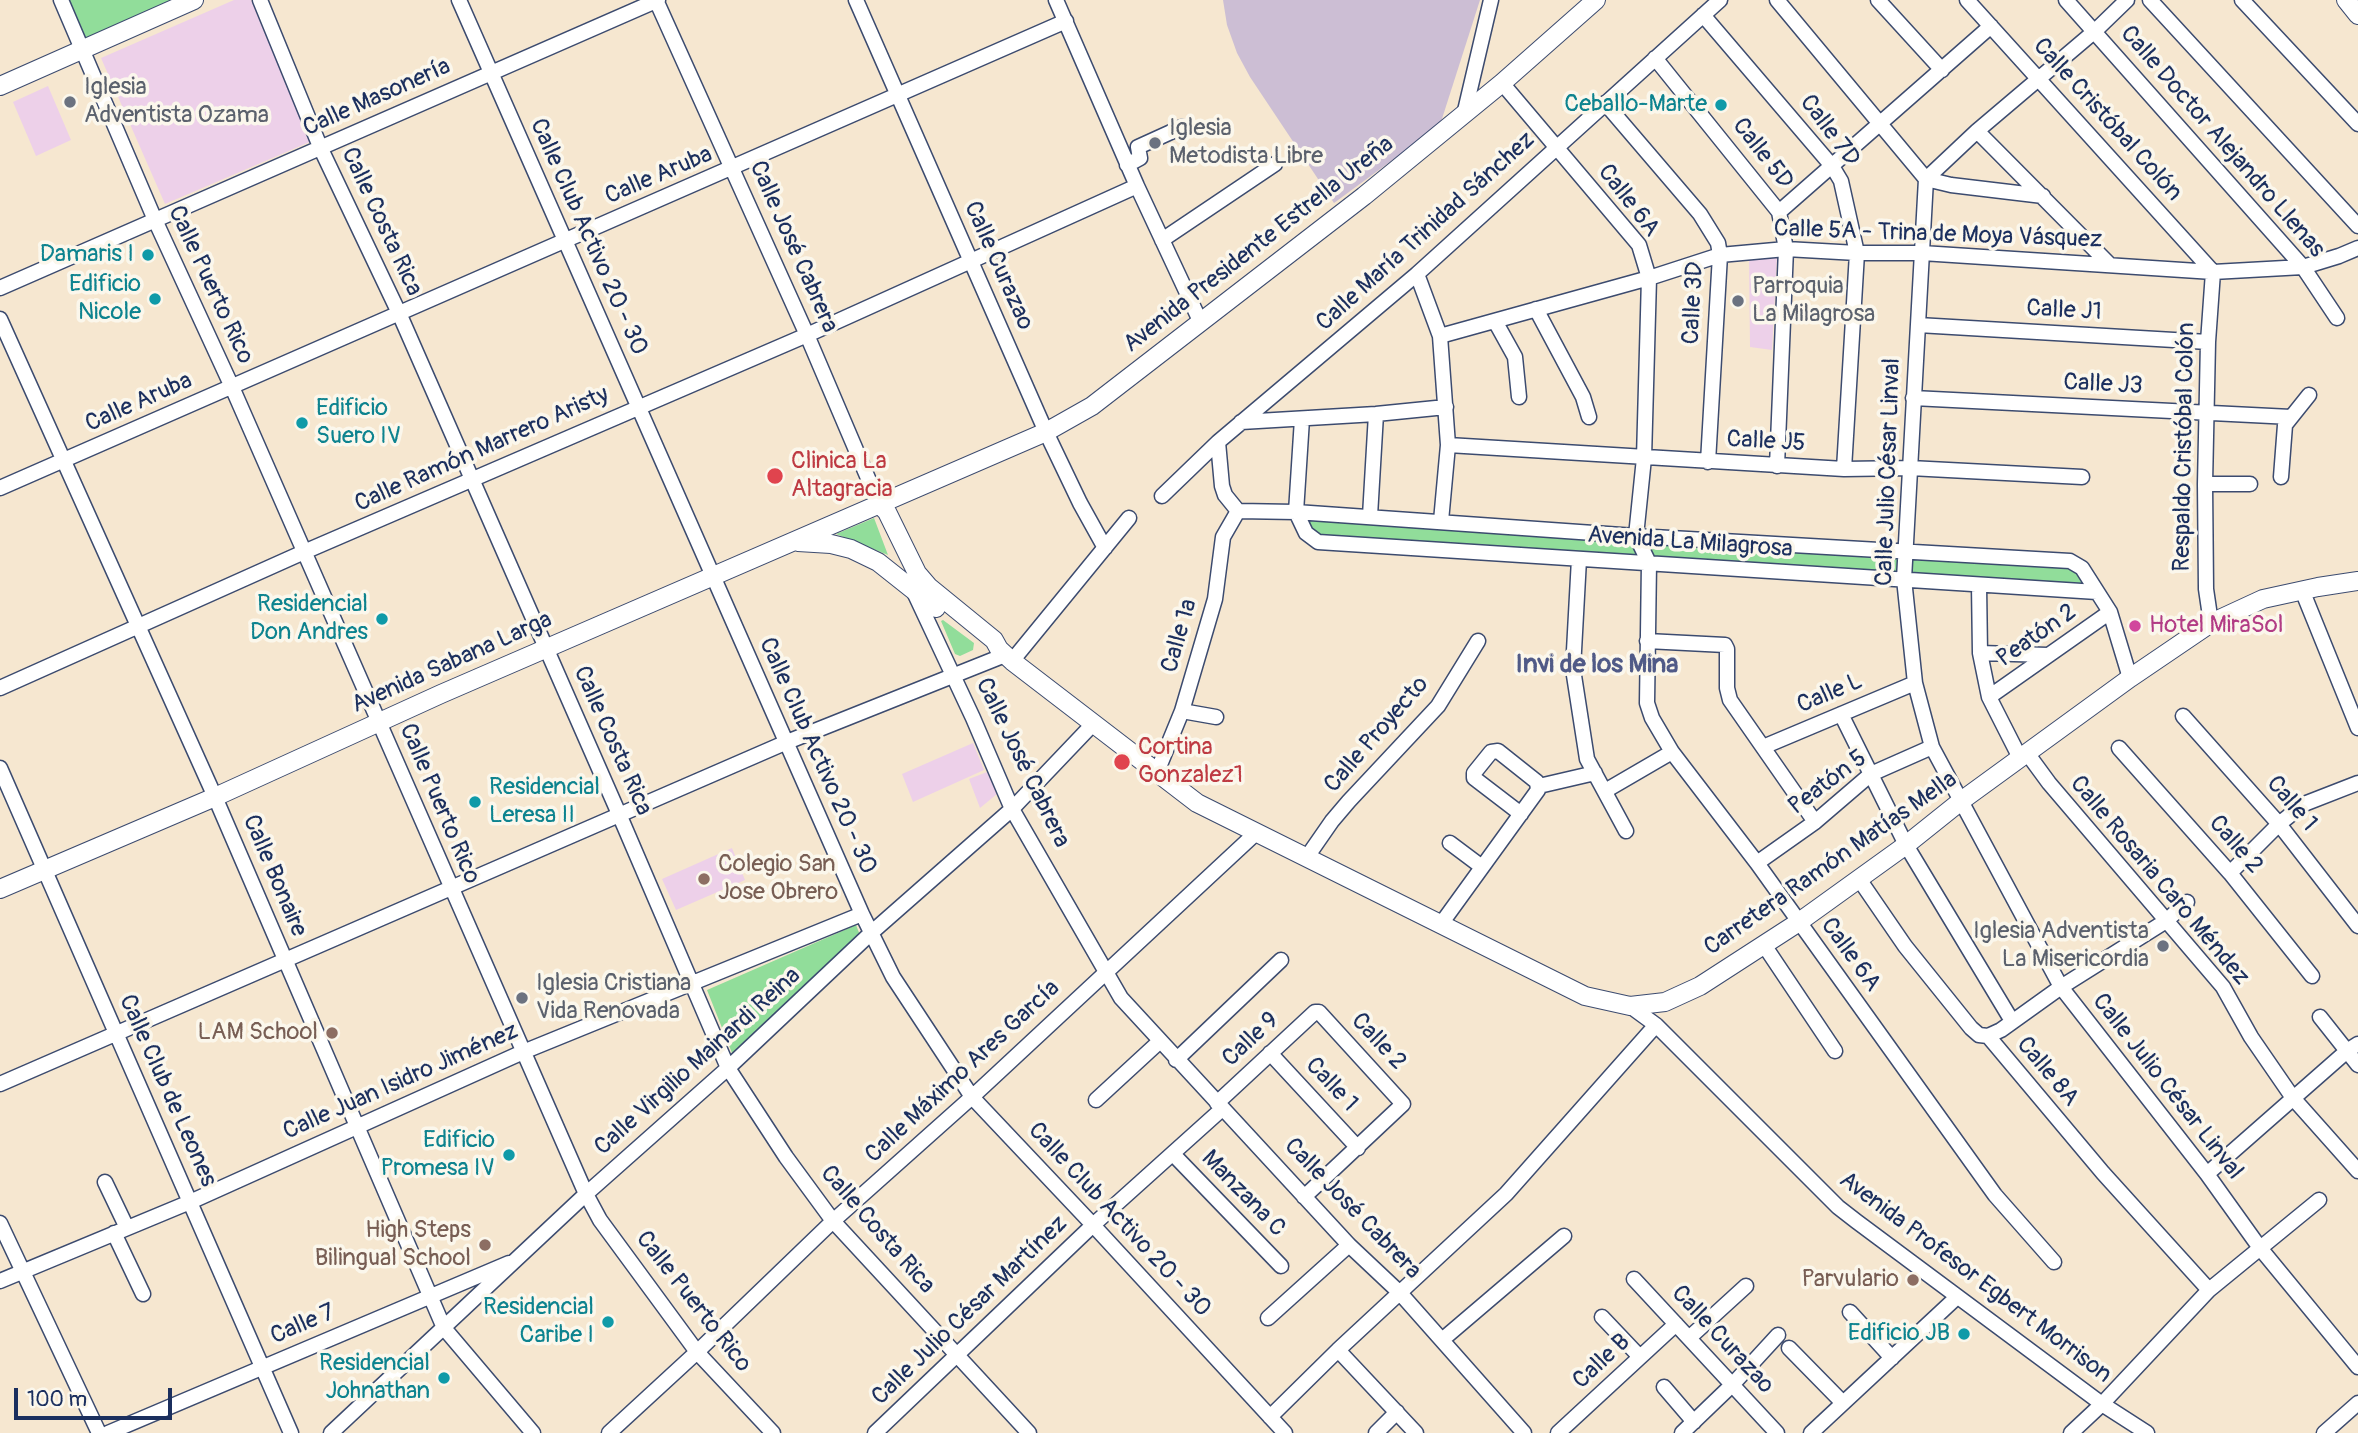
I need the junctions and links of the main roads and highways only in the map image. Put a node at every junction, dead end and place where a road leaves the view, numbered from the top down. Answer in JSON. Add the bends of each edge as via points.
{"nodes":[{"id":1,"x":194,"y":0,"type":"edge"},
{"id":2,"x":1596,"y":0,"type":"edge"},
{"id":3,"x":2346,"y":0,"type":"edge"},
{"id":4,"x":2358,"y":15,"type":"edge"},
{"id":5,"x":0,"y":86,"type":"edge"},
{"id":6,"x":924,"y":486,"type":"joint"},
{"id":7,"x":879,"y":504,"type":"junction"},
{"id":8,"x":795,"y":542,"type":"junction"},
{"id":9,"x":2358,"y":581,"type":"edge"},
{"id":10,"x":913,"y":590,"type":"junction"},
{"id":11,"x":1005,"y":655,"type":"junction"},
{"id":12,"x":0,"y":889,"type":"edge"}],
"edges":[{"from":1,"to":5,"type":"main road"},
{"from":2,"to":6,"type":"main road","name":"Avenida Presidente Estrella Ureña","via":[[1464,115],[1092,405],[1046,432]]},
{"from":3,"to":4,"type":"main road"},
{"from":6,"to":7,"type":"main road","name":"Avenida Sabana Larga"},
{"from":7,"to":8,"type":"main road","name":"Avenida Sabana Larga"},
{"from":7,"to":10,"type":"main road","name":"Calle José Cabrera","via":[[879,517]]},
{"from":7,"to":11,"type":"main road","name":"Carretera Ramón Matías Mella","via":[[916,573],[994,640]]},
{"from":8,"to":10,"type":"main road","name":"Carretera Ramón Matías Mella","via":[[851,549],[878,562]]},
{"from":8,"to":12,"type":"main road","name":"Avenida Sabana Larga"},
{"from":9,"to":11,"type":"main road","name":"Carretera Ramón Matías Mella","via":[[2263,599],[2211,623],[1799,922],[1700,986],[1665,1002],[1630,1006],[1585,996],[1197,803]]},
{"from":10,"to":11,"type":"main road","name":"Carretera Ramón Matías Mella"}]}
